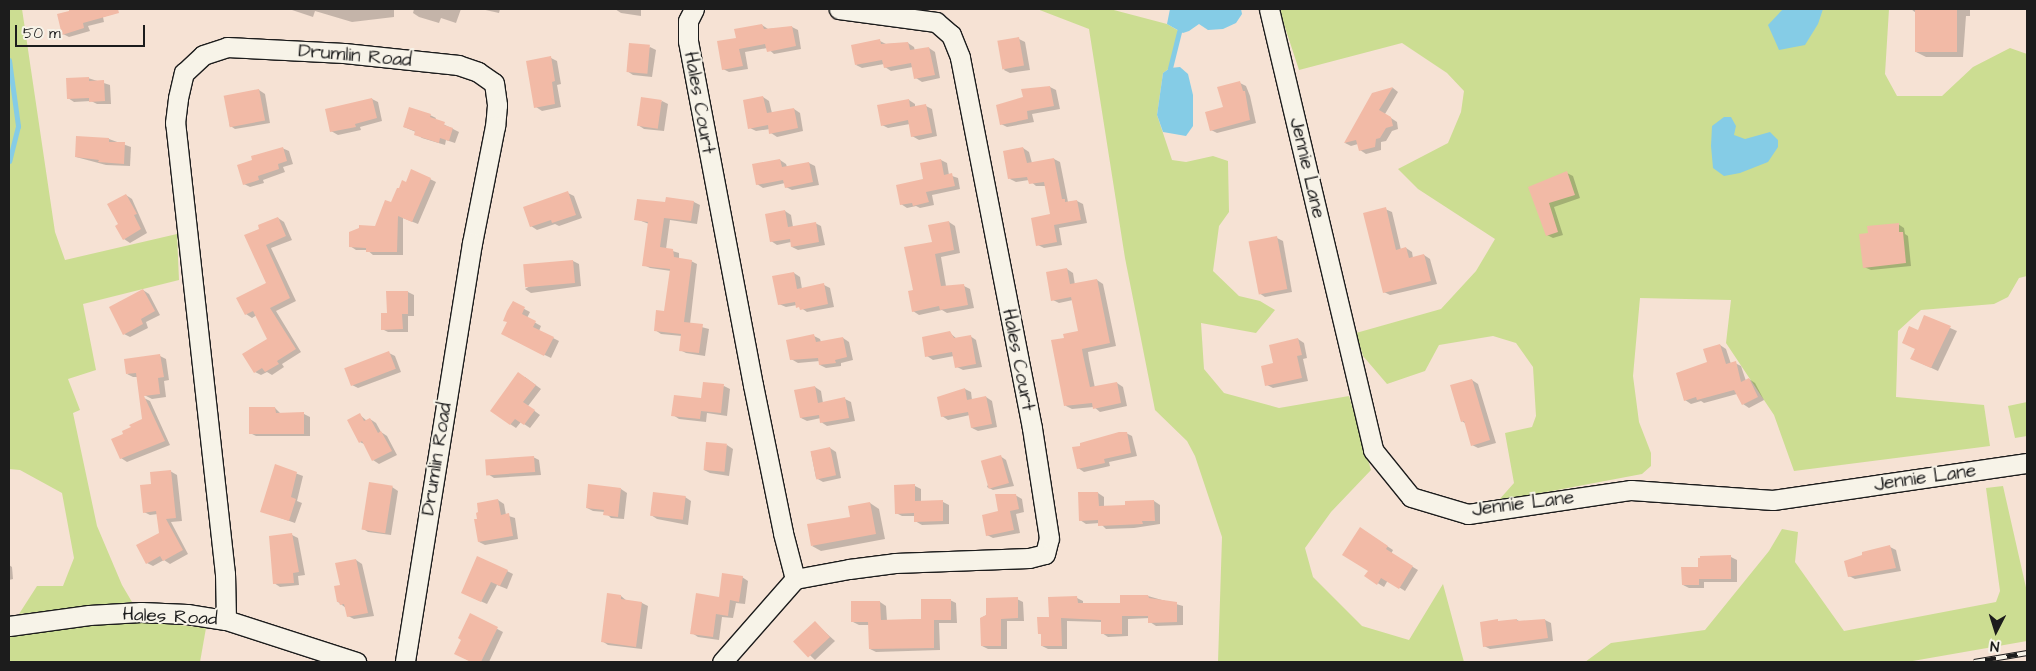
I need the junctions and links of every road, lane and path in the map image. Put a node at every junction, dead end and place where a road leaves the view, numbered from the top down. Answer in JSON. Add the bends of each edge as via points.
{"nodes":[{"id":1,"x":694,"y":9,"type":"edge"},
{"id":2,"x":839,"y":9,"type":"edge"},
{"id":3,"x":1269,"y":9,"type":"edge"},
{"id":4,"x":2027,"y":462,"type":"edge"},
{"id":5,"x":795,"y":580,"type":"junction"},
{"id":6,"x":226,"y":620,"type":"junction"},
{"id":7,"x":9,"y":626,"type":"edge"},
{"id":8,"x":356,"y":662,"type":"edge"},
{"id":9,"x":405,"y":662,"type":"edge"},
{"id":10,"x":722,"y":662,"type":"edge"}],
"edges":[{"from":1,"to":5,"type":"street","name":"Hales Court","via":[[688,22],[688,40],[753,385]]},
{"from":2,"to":5,"type":"street","name":"Hales Court","via":[[936,22],[951,35],[960,57],[1032,428],[1049,538],[1045,554],[1029,558],[895,563],[849,568]]},
{"from":3,"to":4,"type":"street","name":"Jennie Lane","via":[[1373,450],[1410,497],[1468,514],[1631,490],[1773,500]]},
{"from":5,"to":10,"type":"street"},
{"from":6,"to":7,"type":"street","name":"Hales Road","via":[[141,612],[89,615]]},
{"from":6,"to":8,"type":"street","name":"Hales Road"},
{"from":6,"to":9,"type":"street","name":"Drumlin Road","via":[[225,574],[175,123],[184,73],[203,55],[227,48],[344,53],[458,65],[478,72],[494,83],[495,126],[472,243]]}]}
